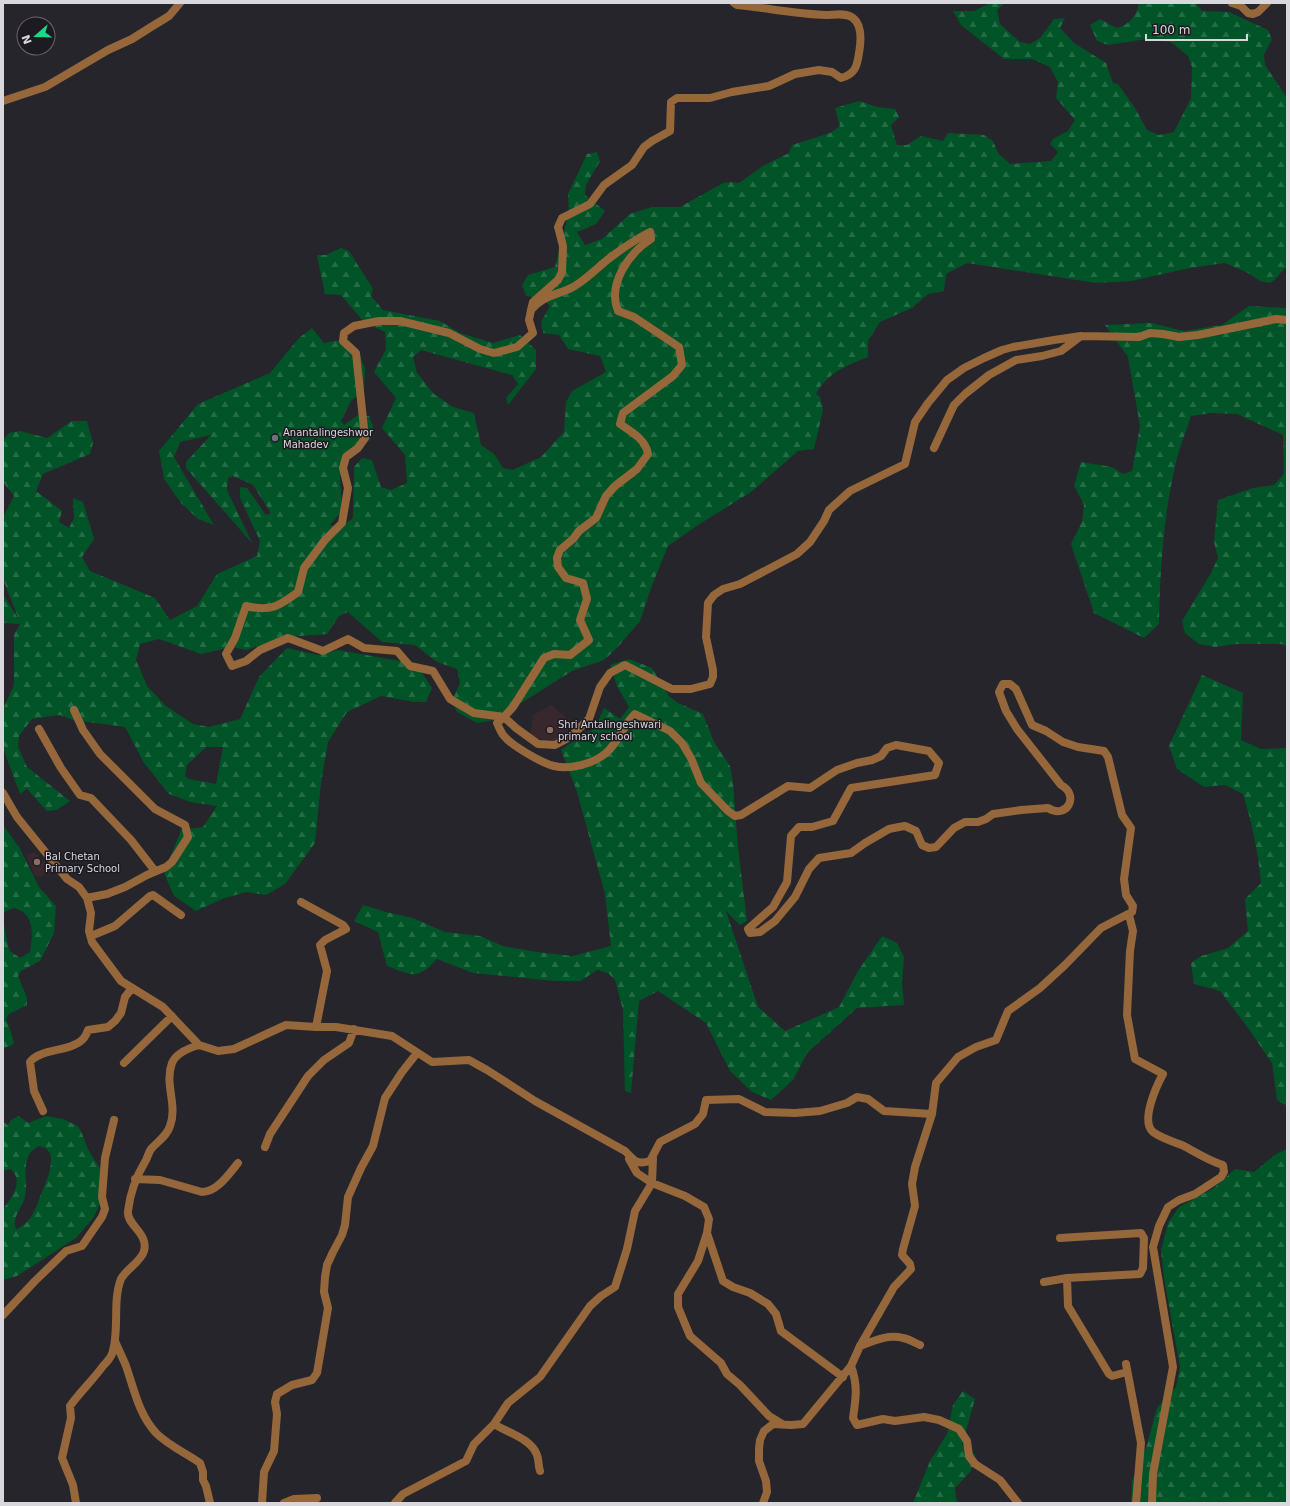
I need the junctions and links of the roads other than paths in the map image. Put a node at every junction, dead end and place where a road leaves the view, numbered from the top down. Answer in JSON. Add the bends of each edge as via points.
{"nodes":[{"id":1,"x":180,"y":3,"type":"edge"},
{"id":2,"x":734,"y":3,"type":"edge"},
{"id":3,"x":1232,"y":3,"type":"edge"},
{"id":4,"x":1267,"y":3,"type":"edge"},
{"id":5,"x":3,"y":101,"type":"edge"},
{"id":6,"x":531,"y":310,"type":"junction"},
{"id":7,"x":1287,"y":320,"type":"edge"},
{"id":8,"x":1081,"y":336,"type":"junction"},
{"id":9,"x":934,"y":448,"type":"dead end"},
{"id":10,"x":74,"y":710,"type":"dead end"},
{"id":11,"x":504,"y":717,"type":"junction"},
{"id":12,"x":39,"y":729,"type":"dead end"},
{"id":13,"x":3,"y":793,"type":"edge"},
{"id":14,"x":156,"y":871,"type":"junction"},
{"id":15,"x":87,"y":898,"type":"junction"},
{"id":16,"x":301,"y":902,"type":"dead end"},
{"id":17,"x":181,"y":915,"type":"dead end"},
{"id":18,"x":1129,"y":915,"type":"junction"},
{"id":19,"x":91,"y":936,"type":"junction"},
{"id":20,"x":132,"y":988,"type":"junction"},
{"id":21,"x":172,"y":1016,"type":"junction"},
{"id":22,"x":316,"y":1028,"type":"junction"},
{"id":23,"x":354,"y":1029,"type":"junction"},
{"id":24,"x":199,"y":1045,"type":"junction"},
{"id":25,"x":417,"y":1053,"type":"junction"},
{"id":26,"x":124,"y":1063,"type":"dead end"},
{"id":27,"x":43,"y":1111,"type":"dead end"},
{"id":28,"x":932,"y":1114,"type":"junction"},
{"id":29,"x":114,"y":1120,"type":"dead end"},
{"id":30,"x":265,"y":1147,"type":"dead end"},
{"id":31,"x":625,"y":1151,"type":"junction"},
{"id":32,"x":652,"y":1158,"type":"junction"},
{"id":33,"x":238,"y":1163,"type":"dead end"},
{"id":34,"x":135,"y":1179,"type":"junction"},
{"id":35,"x":652,"y":1183,"type":"junction"},
{"id":36,"x":707,"y":1234,"type":"junction"},
{"id":37,"x":1060,"y":1238,"type":"dead end"},
{"id":38,"x":1067,"y":1278,"type":"junction"},
{"id":39,"x":1044,"y":1282,"type":"dead end"},
{"id":40,"x":3,"y":1315,"type":"edge"},
{"id":41,"x":115,"y":1341,"type":"junction"},
{"id":42,"x":920,"y":1345,"type":"dead end"},
{"id":43,"x":860,"y":1346,"type":"junction"},
{"id":44,"x":1126,"y":1364,"type":"dead end"},
{"id":45,"x":851,"y":1366,"type":"junction"},
{"id":46,"x":1127,"y":1372,"type":"junction"},
{"id":47,"x":843,"y":1377,"type":"junction"},
{"id":48,"x":494,"y":1424,"type":"junction"},
{"id":49,"x":782,"y":1424,"type":"junction"},
{"id":50,"x":540,"y":1470,"type":"dead end"},
{"id":51,"x":317,"y":1498,"type":"dead end"},
{"id":52,"x":76,"y":1503,"type":"edge"},
{"id":53,"x":210,"y":1503,"type":"edge"},
{"id":54,"x":262,"y":1503,"type":"edge"},
{"id":55,"x":284,"y":1503,"type":"edge"},
{"id":56,"x":395,"y":1503,"type":"edge"},
{"id":57,"x":763,"y":1503,"type":"edge"},
{"id":58,"x":1018,"y":1503,"type":"edge"},
{"id":59,"x":1136,"y":1503,"type":"edge"},
{"id":60,"x":1152,"y":1503,"type":"edge"}],
"edges":[{"from":1,"to":5,"type":"street","via":[[169,16],[132,39],[45,87]]},
{"from":2,"to":6,"type":"street","via":[[805,14],[847,14],[854,18],[860,33],[856,67],[850,75],[840,78],[832,72],[818,70],[795,74],[769,86],[710,98],[677,98],[671,102],[670,131],[644,147],[632,165],[604,185],[590,204],[562,218],[558,227],[563,246],[562,272],[558,280],[533,302]]},
{"from":3,"to":4,"type":"street","via":[[1253,14]]},
{"from":6,"to":11,"type":"street","via":[[550,295],[584,280],[610,257],[650,232],[651,239],[637,250],[623,268],[617,281],[615,304],[618,310],[634,317],[679,347],[682,365],[673,376],[623,412],[620,424],[647,446],[648,454],[637,469],[606,496],[596,518],[579,531],[558,554],[558,567],[566,578],[583,583],[587,599],[580,620],[589,640],[570,654],[554,654],[544,658]]},
{"from":6,"to":11,"type":"street","via":[[533,333],[529,338],[517,347],[494,353],[450,334],[400,321],[379,321],[354,326],[344,333],[343,341],[356,352],[365,438],[358,448],[346,457],[343,468],[348,488],[342,523],[325,540],[304,568],[298,592],[279,606],[246,606],[235,638],[226,654],[232,666],[288,638],[323,651],[348,639],[364,648],[397,651],[410,666],[433,671],[450,699],[474,714]]},
{"from":7,"to":8,"type":"street","via":[[1276,319],[1186,336],[1150,333],[1139,337]]},
{"from":8,"to":9,"type":"street","via":[[1061,350],[1016,360],[989,375],[954,405]]},
{"from":8,"to":11,"type":"street","via":[[1002,350],[977,361],[947,380],[916,422],[905,464],[850,491],[829,510],[810,542],[797,554],[714,595],[708,603],[706,637],[713,670],[710,684],[691,689],[672,689],[625,665],[610,673],[600,687],[588,719],[570,737],[555,745],[538,744]]},
{"from":10,"to":14,"type":"street","via":[[100,754],[155,809],[185,825],[188,837],[172,862],[166,868]]},
{"from":11,"to":18,"type":"street","via":[[497,723],[503,736],[525,752],[553,766],[572,767],[593,761],[606,753],[635,714],[670,732],[682,743],[701,783],[735,816],[741,815],[788,786],[810,788],[837,770],[881,756],[887,748],[896,745],[929,751],[939,763],[935,775],[851,788],[833,820],[812,827],[799,827],[794,831],[791,836],[787,882],[773,907],[748,929],[750,933],[756,933],[775,921],[795,897],[809,869],[819,858],[851,853],[889,829],[905,826],[916,831],[922,845],[930,848],[936,847],[954,828],[965,822],[978,822],[993,814],[1021,810],[1048,808],[1060,811],[1068,806],[1071,798],[1068,790],[1061,785],[1016,730],[1006,711],[999,692],[1003,684],[1010,684],[1016,689],[1032,725],[1063,742],[1104,751],[1108,757],[1122,815],[1131,828],[1124,879],[1126,895],[1133,906]]},
{"from":12,"to":14,"type":"street","via":[[80,795],[91,798]]},
{"from":13,"to":15,"type":"street","via":[[17,817],[67,879],[79,887]]},
{"from":14,"to":15,"type":"street","via":[[113,892]]},
{"from":15,"to":19,"type":"street","via":[[91,913]]},
{"from":16,"to":22,"type":"street","via":[[346,929],[320,945],[327,971]]},
{"from":17,"to":19,"type":"street","via":[[153,894],[115,926]]},
{"from":18,"to":28,"type":"street","via":[[1101,928],[1040,988],[1008,1011],[996,1040],[958,1057],[936,1083]]},
{"from":18,"to":60,"type":"street","via":[[1133,931],[1127,1015],[1135,1059],[1163,1074],[1150,1105],[1148,1123],[1153,1132],[1223,1165],[1224,1172],[1221,1177],[1195,1194],[1168,1207],[1153,1248],[1173,1367],[1153,1474]]},
{"from":19,"to":20,"type":"street","via":[[92,942],[121,981]]},
{"from":20,"to":21,"type":"street","via":[[163,1007]]},
{"from":20,"to":27,"type":"street","via":[[125,997],[121,1013],[108,1027],[88,1030],[84,1038],[78,1042],[32,1059],[30,1062],[34,1091]]},
{"from":21,"to":24,"type":"street"},
{"from":21,"to":26,"type":"street"},
{"from":22,"to":23,"type":"street"},
{"from":22,"to":24,"type":"street","via":[[286,1025],[234,1049],[218,1051]]},
{"from":23,"to":25,"type":"street","via":[[392,1036]]},
{"from":23,"to":30,"type":"street","via":[[349,1043],[324,1060],[308,1076],[270,1134]]},
{"from":24,"to":34,"type":"street","via":[[175,1057],[172,1063],[170,1096],[173,1109],[170,1126],[163,1138],[150,1151]]},
{"from":25,"to":31,"type":"street","via":[[432,1062],[469,1060],[535,1101]]},
{"from":25,"to":54,"type":"street","via":[[385,1098],[373,1146],[348,1197],[345,1226],[327,1265],[324,1292],[328,1308],[317,1373],[312,1380],[285,1388],[277,1394],[274,1402],[277,1414],[274,1451],[264,1472]]},
{"from":28,"to":32,"type":"street","via":[[884,1111],[868,1099],[857,1097],[847,1103],[820,1111],[795,1113],[765,1112],[739,1099],[706,1100],[703,1114],[695,1124],[660,1142]]},
{"from":28,"to":43,"type":"street","via":[[915,1167],[912,1184],[916,1206],[902,1255],[911,1269],[894,1287]]},
{"from":29,"to":40,"type":"street","via":[[105,1158],[102,1197],[105,1209],[102,1217],[82,1246],[66,1250]]},
{"from":31,"to":32,"type":"street","via":[[637,1163],[650,1161]]},
{"from":31,"to":35,"type":"street","via":[[637,1173]]},
{"from":32,"to":35,"type":"street"},
{"from":33,"to":34,"type":"street","via":[[207,1192],[160,1180]]},
{"from":34,"to":41,"type":"street","via":[[128,1213],[145,1242],[144,1252],[121,1278]]},
{"from":35,"to":36,"type":"street","via":[[685,1196],[704,1207],[709,1219]]},
{"from":35,"to":48,"type":"street","via":[[635,1211],[615,1287],[590,1306],[540,1377],[508,1403]]},
{"from":36,"to":47,"type":"street","via":[[723,1281],[768,1304],[776,1314],[781,1331]]},
{"from":36,"to":49,"type":"street","via":[[698,1261],[678,1294],[678,1307],[690,1336],[721,1363],[727,1374],[769,1416]]},
{"from":37,"to":38,"type":"street","via":[[1141,1233],[1144,1238],[1143,1268],[1140,1274]]},
{"from":38,"to":39,"type":"street"},
{"from":38,"to":46,"type":"street","via":[[1068,1306],[1109,1374],[1112,1376]]},
{"from":41,"to":52,"type":"street","via":[[112,1356],[70,1406],[71,1418],[62,1458],[73,1485]]},
{"from":41,"to":53,"type":"street","via":[[147,1421],[161,1437],[200,1463]]},
{"from":42,"to":43,"type":"street","via":[[904,1338],[892,1337]]},
{"from":43,"to":45,"type":"street"},
{"from":44,"to":46,"type":"street"},
{"from":45,"to":47,"type":"street"},
{"from":45,"to":58,"type":"street","via":[[857,1391],[853,1418],[857,1425],[884,1419],[895,1421],[924,1417],[959,1429],[967,1441],[969,1456],[975,1464],[1000,1480]]},
{"from":46,"to":59,"type":"street","via":[[1141,1443]]},
{"from":47,"to":49,"type":"street","via":[[803,1424]]},
{"from":48,"to":50,"type":"street","via":[[528,1442],[537,1455]]},
{"from":48,"to":56,"type":"street","via":[[474,1444],[466,1461],[403,1494]]},
{"from":49,"to":57,"type":"street","via":[[770,1426],[760,1440],[759,1461],[767,1492]]},
{"from":51,"to":55,"type":"street","via":[[294,1499]]}]}
